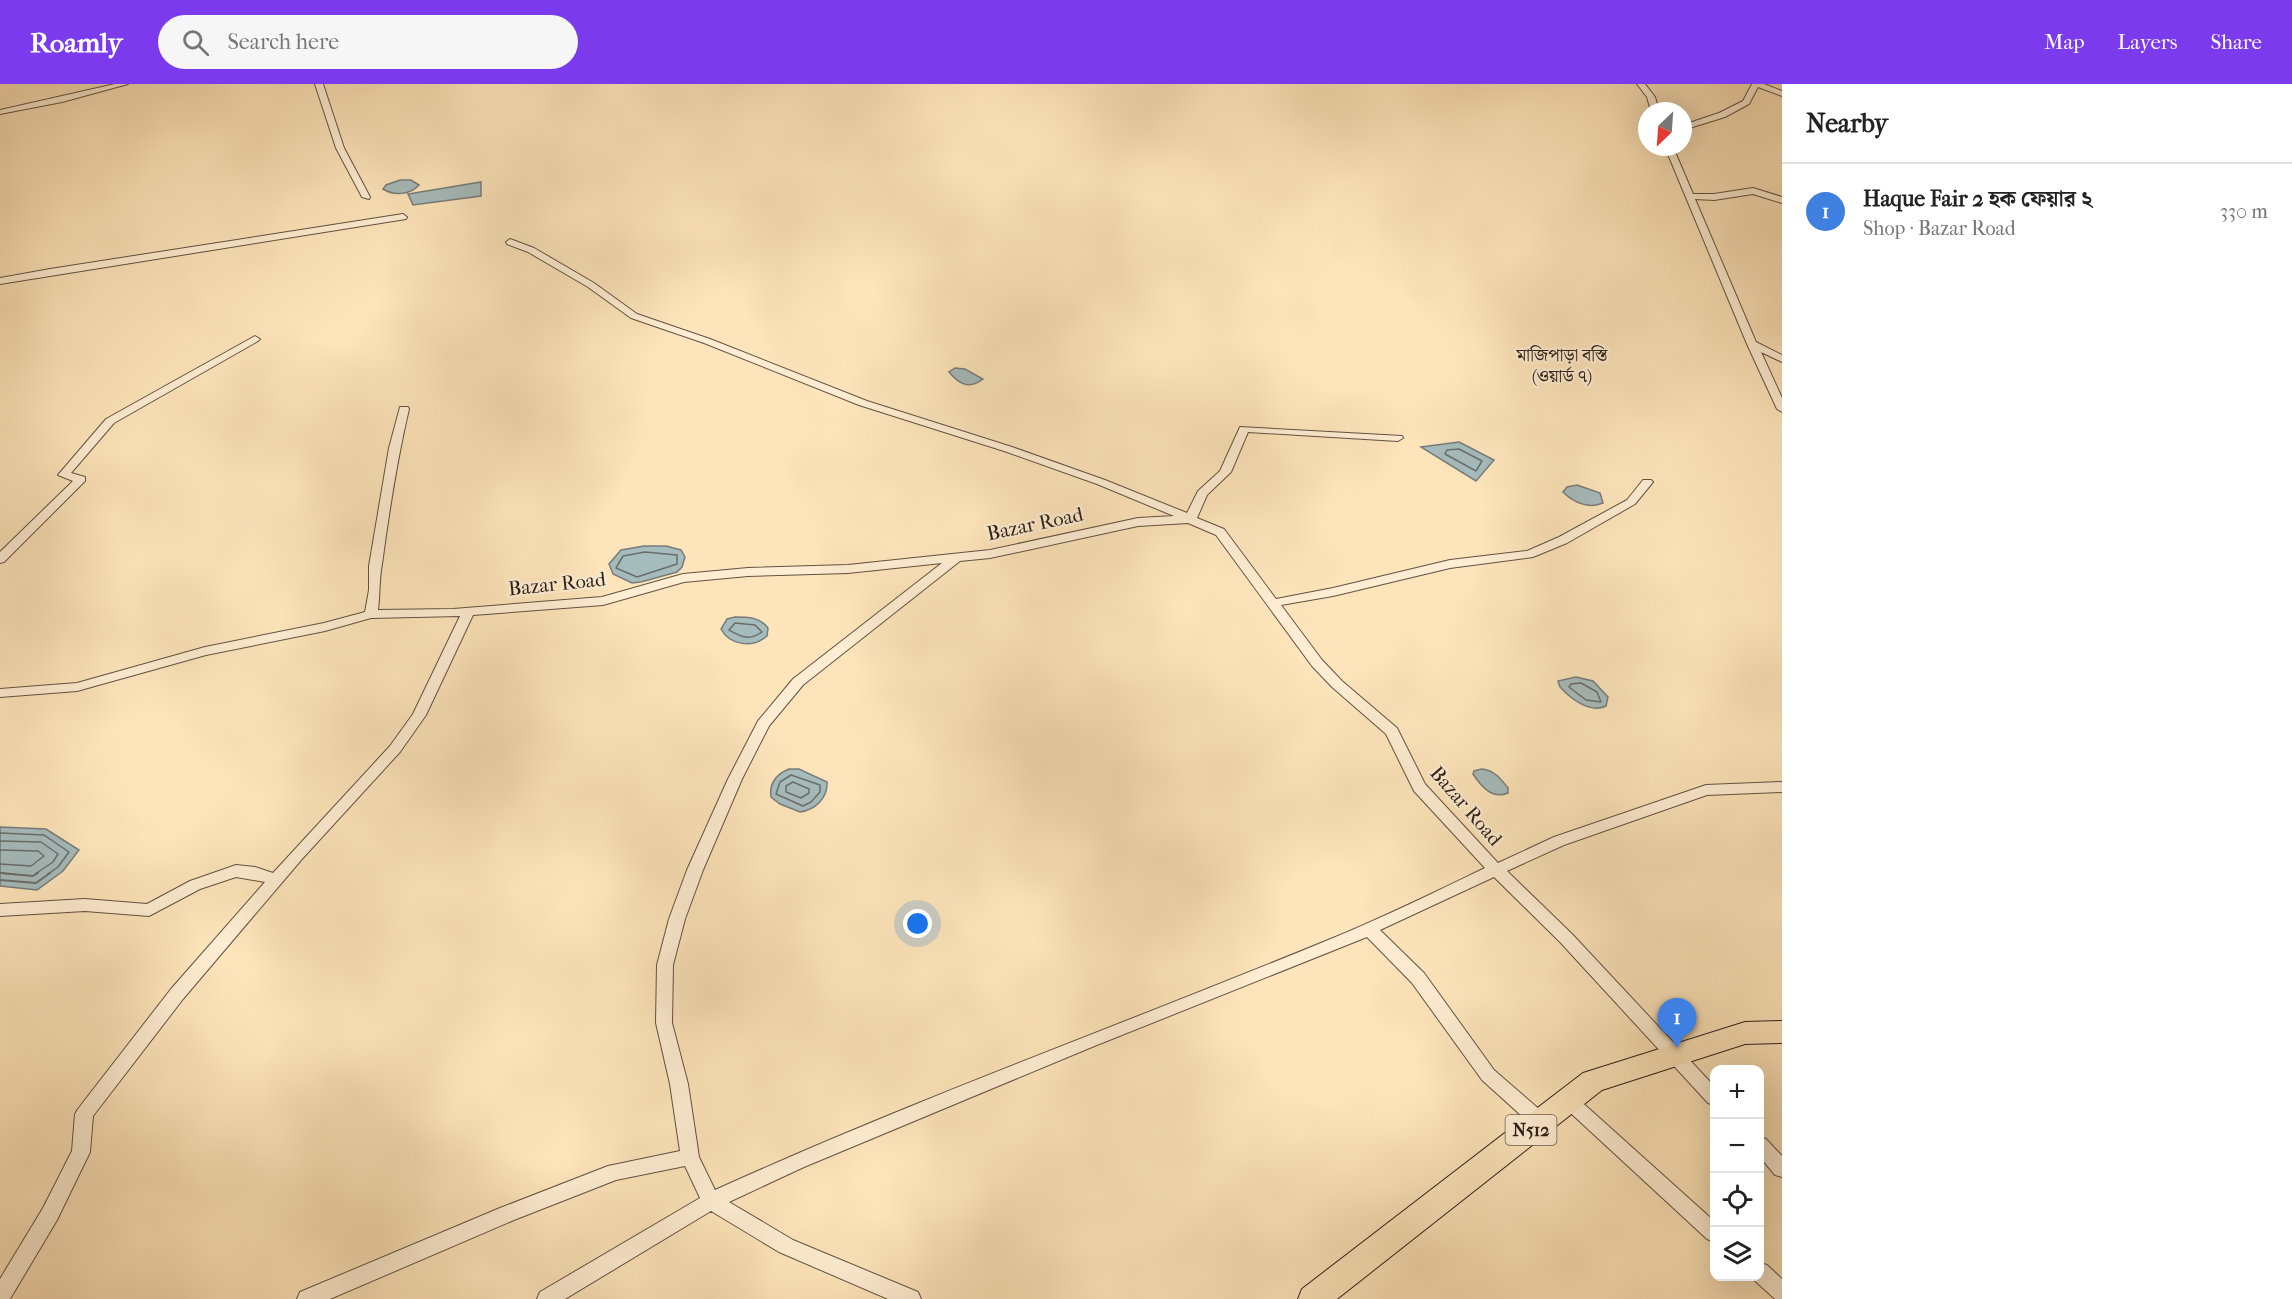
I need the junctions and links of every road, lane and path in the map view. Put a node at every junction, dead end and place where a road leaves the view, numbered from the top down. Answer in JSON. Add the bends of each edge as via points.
{"nodes":[{"id":1,"x":124,"y":84,"type":"edge"},
{"id":2,"x":319,"y":84,"type":"edge"},
{"id":3,"x":1641,"y":84,"type":"edge"},
{"id":4,"x":1757,"y":84,"type":"edge"},
{"id":5,"x":1782,"y":94,"type":"edge"},
{"id":6,"x":1652,"y":102,"type":"edge"},
{"id":7,"x":0,"y":112,"type":"edge"},
{"id":8,"x":1692,"y":125,"type":"edge"},
{"id":9,"x":1673,"y":156,"type":"edge"},
{"id":10,"x":1690,"y":196,"type":"junction"},
{"id":11,"x":366,"y":197,"type":"dead end"},
{"id":12,"x":1782,"y":200,"type":"edge"},
{"id":13,"x":403,"y":218,"type":"dead end"},
{"id":14,"x":510,"y":242,"type":"dead end"},
{"id":15,"x":0,"y":281,"type":"edge"},
{"id":16,"x":255,"y":339,"type":"dead end"},
{"id":17,"x":1752,"y":344,"type":"junction"},
{"id":18,"x":1782,"y":359,"type":"edge"},
{"id":19,"x":404,"y":409,"type":"dead end"},
{"id":20,"x":1782,"y":409,"type":"edge"},
{"id":21,"x":1398,"y":438,"type":"dead end"},
{"id":22,"x":1647,"y":482,"type":"dead end"},
{"id":23,"x":1190,"y":519,"type":"junction"},
{"id":24,"x":957,"y":557,"type":"junction"},
{"id":25,"x":0,"y":559,"type":"edge"},
{"id":26,"x":1273,"y":603,"type":"junction"},
{"id":27,"x":469,"y":611,"type":"junction"},
{"id":28,"x":371,"y":614,"type":"junction"},
{"id":29,"x":0,"y":693,"type":"edge"},
{"id":30,"x":1782,"y":787,"type":"edge"},
{"id":31,"x":1496,"y":870,"type":"junction"},
{"id":32,"x":276,"y":880,"type":"junction"},
{"id":33,"x":0,"y":910,"type":"edge"},
{"id":34,"x":1369,"y":929,"type":"junction"},
{"id":35,"x":1782,"y":1032,"type":"edge"},
{"id":36,"x":1674,"y":1056,"type":"junction"},
{"id":37,"x":1710,"y":1094,"type":"edge"},
{"id":38,"x":1569,"y":1101,"type":"junction"},
{"id":39,"x":1541,"y":1122,"type":"junction"},
{"id":40,"x":1764,"y":1149,"type":"edge"},
{"id":41,"x":690,"y":1157,"type":"junction"},
{"id":42,"x":1782,"y":1169,"type":"edge"},
{"id":43,"x":711,"y":1201,"type":"junction"},
{"id":44,"x":1710,"y":1229,"type":"edge"},
{"id":45,"x":1764,"y":1276,"type":"edge"},
{"id":46,"x":1782,"y":1292,"type":"edge"},
{"id":47,"x":0,"y":1297,"type":"edge"},
{"id":48,"x":308,"y":1299,"type":"edge"},
{"id":49,"x":547,"y":1299,"type":"edge"},
{"id":50,"x":911,"y":1299,"type":"edge"},
{"id":51,"x":1313,"y":1299,"type":"edge"}],
"edges":[{"from":1,"to":7,"type":"street"},
{"from":2,"to":11,"type":"street","via":[[340,148]]},
{"from":3,"to":6,"type":"street"},
{"from":4,"to":5,"type":"street"},
{"from":4,"to":8,"type":"street","via":[[1746,102]]},
{"from":9,"to":10,"type":"street"},
{"from":10,"to":12,"type":"street","via":[[1753,191]]},
{"from":10,"to":17,"type":"street"},
{"from":13,"to":15,"type":"street"},
{"from":14,"to":23,"type":"street","via":[[591,285],[634,316],[707,340],[863,403],[1101,482]]},
{"from":16,"to":25,"type":"street","via":[[110,421],[64,475],[81,479]]},
{"from":17,"to":18,"type":"street"},
{"from":17,"to":20,"type":"street"},
{"from":19,"to":28,"type":"street","via":[[375,566]]},
{"from":21,"to":23,"type":"street","via":[[1244,429],[1225,472],[1202,493]]},
{"from":22,"to":26,"type":"street","via":[[1631,502],[1563,540],[1528,554],[1450,564]]},
{"from":23,"to":24,"type":"street","name":"Bazar Road","via":[[1138,522],[990,554]]},
{"from":23,"to":26,"type":"street","name":"Bazar Road","via":[[1220,532]]},
{"from":24,"to":27,"type":"street","name":"Bazar Road","via":[[848,569],[683,578],[603,601]]},
{"from":24,"to":41,"type":"street","via":[[798,682],[763,724],[735,779],[680,909],[665,964],[664,1023],[679,1084]]},
{"from":26,"to":31,"type":"street","name":"Bazar Road","via":[[1317,663],[1392,731],[1419,787]]},
{"from":27,"to":28,"type":"street","name":"Bazar Road"},
{"from":27,"to":32,"type":"street","via":[[419,715],[395,749]]},
{"from":28,"to":29,"type":"street","name":"Bazar Road","via":[[205,651],[77,687]]},
{"from":30,"to":31,"type":"street","via":[[1706,790],[1559,841]]},
{"from":31,"to":34,"type":"street"},
{"from":31,"to":36,"type":"street","name":"Bazar Road","via":[[1566,938]]},
{"from":32,"to":33,"type":"street","via":[[236,871],[195,885],[149,910],[85,905]]},
{"from":32,"to":47,"type":"street","via":[[177,994],[84,1114],[81,1152],[50,1214]]},
{"from":34,"to":39,"type":"street","via":[[1418,978],[1488,1075]]},
{"from":34,"to":43,"type":"street","via":[[798,1161]]},
{"from":35,"to":36,"type":"highway","number":"N512","via":[[1745,1033]]},
{"from":36,"to":37,"type":"street","name":"Bazar Road"},
{"from":36,"to":38,"type":"highway","number":"N512","via":[[1593,1081]]},
{"from":38,"to":39,"type":"highway","number":"N512"},
{"from":38,"to":44,"type":"street"},
{"from":39,"to":51,"type":"highway","number":"N512"},
{"from":40,"to":42,"type":"street"},
{"from":41,"to":43,"type":"street"},
{"from":41,"to":48,"type":"street","via":[[615,1172]]},
{"from":43,"to":49,"type":"street"},
{"from":43,"to":50,"type":"street","via":[[786,1246]]},
{"from":45,"to":46,"type":"street"}]}
